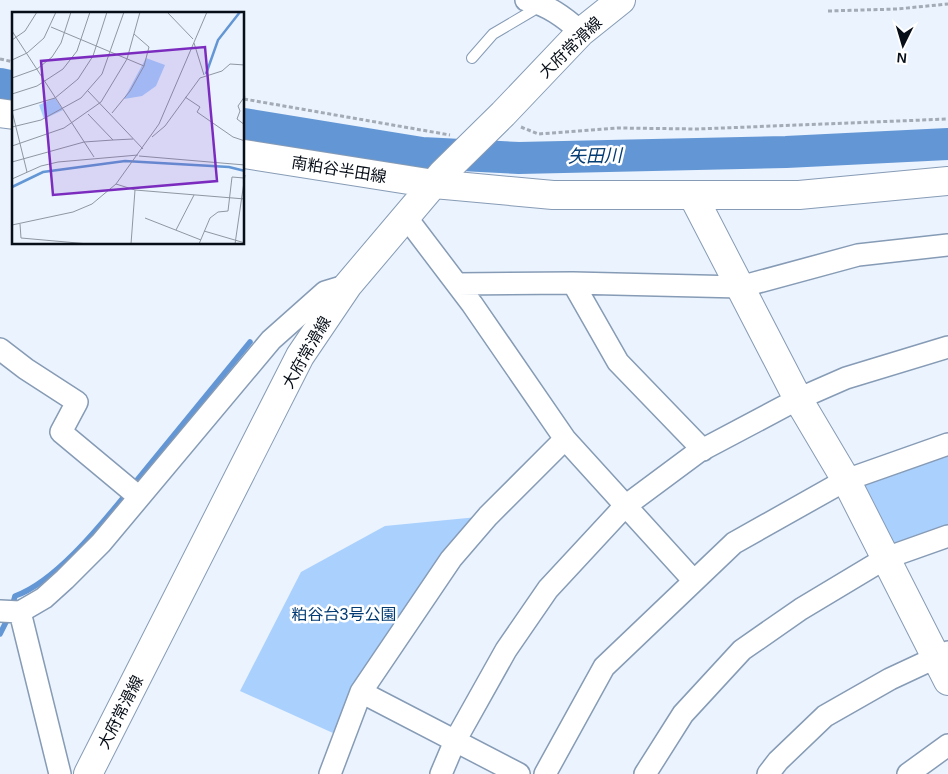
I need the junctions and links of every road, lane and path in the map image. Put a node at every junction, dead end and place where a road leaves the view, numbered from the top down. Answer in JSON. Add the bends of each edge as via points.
{"nodes":[{"id":1,"x":621,"y":0,"type":"edge"},
{"id":2,"x":531,"y":1,"type":"edge"},
{"id":3,"x":948,"y":4,"type":"edge"},
{"id":4,"x":828,"y":10,"type":"dead end"},
{"id":5,"x":581,"y":32,"type":"junction"},
{"id":6,"x":472,"y":58,"type":"dead end"},
{"id":7,"x":245,"y":99,"type":"edge"},
{"id":8,"x":503,"y":114,"type":"junction"},
{"id":9,"x":948,"y":119,"type":"edge"},
{"id":10,"x":476,"y":141,"type":"junction"},
{"id":11,"x":245,"y":154,"type":"edge"},
{"id":12,"x":438,"y":179,"type":"junction"},
{"id":13,"x":948,"y":181,"type":"edge"},
{"id":14,"x":693,"y":196,"type":"junction"},
{"id":15,"x":406,"y":217,"type":"junction"},
{"id":16,"x":948,"y":244,"type":"edge"},
{"id":17,"x":573,"y":283,"type":"junction"},
{"id":18,"x":457,"y":284,"type":"junction"},
{"id":19,"x":348,"y":285,"type":"junction"},
{"id":20,"x":740,"y":287,"type":"junction"},
{"id":21,"x":271,"y":340,"type":"junction"},
{"id":22,"x":948,"y":347,"type":"edge"},
{"id":23,"x":0,"y":349,"type":"edge"},
{"id":24,"x":300,"y":356,"type":"junction"},
{"id":25,"x":798,"y":399,"type":"junction"},
{"id":26,"x":564,"y":439,"type":"junction"},
{"id":27,"x":948,"y":444,"type":"edge"},
{"id":28,"x":703,"y":450,"type":"junction"},
{"id":29,"x":846,"y":480,"type":"junction"},
{"id":30,"x":139,"y":497,"type":"junction"},
{"id":31,"x":624,"y":507,"type":"junction"},
{"id":32,"x":948,"y":536,"type":"edge"},
{"id":33,"x":886,"y":558,"type":"junction"},
{"id":34,"x":694,"y":581,"type":"junction"},
{"id":35,"x":10,"y":612,"type":"edge"},
{"id":36,"x":944,"y":664,"type":"edge"},
{"id":37,"x":361,"y":692,"type":"junction"},
{"id":38,"x":455,"y":741,"type":"junction"},
{"id":39,"x":948,"y":745,"type":"edge"},
{"id":40,"x":60,"y":774,"type":"edge"},
{"id":41,"x":88,"y":774,"type":"edge"},
{"id":42,"x":330,"y":774,"type":"edge"},
{"id":43,"x":441,"y":774,"type":"edge"},
{"id":44,"x":519,"y":774,"type":"edge"},
{"id":45,"x":545,"y":774,"type":"edge"},
{"id":46,"x":645,"y":774,"type":"edge"},
{"id":47,"x":768,"y":774,"type":"edge"},
{"id":48,"x":908,"y":774,"type":"edge"}],
"edges":[{"from":1,"to":5,"type":"main road","name":"大府常滑線"},
{"from":2,"to":5,"type":"street","via":[[564,16]]},
{"from":2,"to":6,"type":"lane","via":[[532,11],[493,34]]},
{"from":3,"to":4,"type":"path"},
{"from":5,"to":8,"type":"main road","name":"大府常滑線"},
{"from":7,"to":10,"type":"path"},
{"from":8,"to":9,"type":"path","via":[[525,130],[538,134],[618,128],[764,127]]},
{"from":8,"to":10,"type":"main road","name":"大府常滑線"},
{"from":10,"to":12,"type":"main road","name":"大府常滑線"},
{"from":11,"to":12,"type":"main road","name":"南粕谷半田線"},
{"from":12,"to":14,"type":"main road","name":"南粕谷半田線","via":[[553,195]]},
{"from":12,"to":15,"type":"main road","name":"大府常滑線"},
{"from":13,"to":14,"type":"main road","name":"南粕谷半田線","via":[[799,194]]},
{"from":14,"to":20,"type":"main road"},
{"from":15,"to":18,"type":"street"},
{"from":15,"to":19,"type":"main road","name":"大府常滑線"},
{"from":16,"to":20,"type":"street","via":[[858,255]]},
{"from":17,"to":18,"type":"street"},
{"from":17,"to":20,"type":"street"},
{"from":17,"to":28,"type":"street","via":[[618,362]]},
{"from":18,"to":26,"type":"street"},
{"from":19,"to":21,"type":"street","via":[[325,292]]},
{"from":19,"to":24,"type":"main road","name":"大府常滑線"},
{"from":20,"to":25,"type":"main road"},
{"from":21,"to":24,"type":"street","via":[[290,343]]},
{"from":21,"to":30,"type":"street"},
{"from":22,"to":25,"type":"street","via":[[846,378]]},
{"from":23,"to":30,"type":"street","via":[[77,402],[60,432]]},
{"from":24,"to":41,"type":"main road","name":"大府常滑線"},
{"from":25,"to":28,"type":"street"},
{"from":25,"to":29,"type":"main road"},
{"from":26,"to":31,"type":"street"},
{"from":26,"to":37,"type":"street","via":[[488,516],[451,559]]},
{"from":27,"to":29,"type":"street"},
{"from":28,"to":31,"type":"street"},
{"from":29,"to":33,"type":"main road"},
{"from":29,"to":34,"type":"street","via":[[734,543]]},
{"from":30,"to":35,"type":"street","via":[[101,542],[44,598]]},
{"from":31,"to":34,"type":"street"},
{"from":31,"to":38,"type":"street","via":[[548,589],[506,650]]},
{"from":32,"to":33,"type":"street"},
{"from":33,"to":36,"type":"main road"},
{"from":33,"to":46,"type":"street","via":[[801,609],[742,650],[683,714]]},
{"from":34,"to":45,"type":"street","via":[[604,667]]},
{"from":35,"to":40,"type":"street"},
{"from":36,"to":47,"type":"street","via":[[890,679],[825,716]]},
{"from":37,"to":38,"type":"street"},
{"from":37,"to":42,"type":"street"},
{"from":38,"to":43,"type":"street"},
{"from":38,"to":44,"type":"street"},
{"from":39,"to":48,"type":"street"}]}
